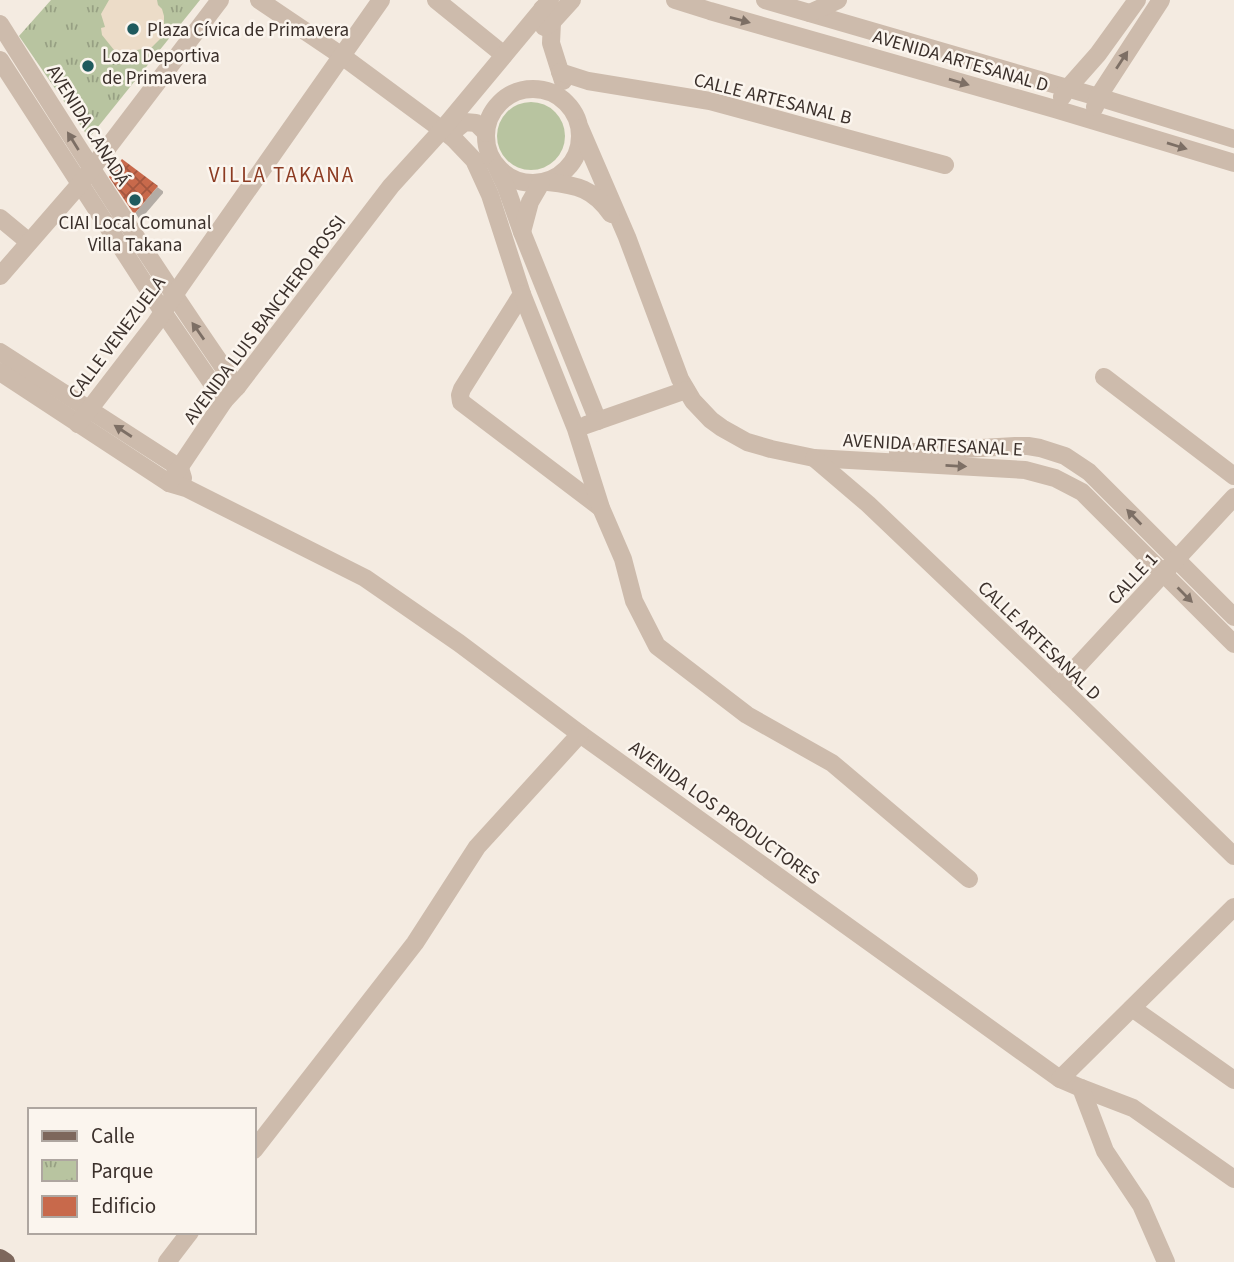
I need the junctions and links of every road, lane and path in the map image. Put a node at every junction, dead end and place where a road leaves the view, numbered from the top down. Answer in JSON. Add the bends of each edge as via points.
{"nodes":[{"id":1,"x":220,"y":0,"type":"edge"},
{"id":2,"x":259,"y":0,"type":"edge"},
{"id":3,"x":381,"y":0,"type":"edge"},
{"id":4,"x":436,"y":0,"type":"edge"},
{"id":5,"x":572,"y":0,"type":"edge"},
{"id":6,"x":675,"y":0,"type":"edge"},
{"id":7,"x":765,"y":0,"type":"edge"},
{"id":8,"x":838,"y":0,"type":"edge"},
{"id":9,"x":1137,"y":0,"type":"edge"},
{"id":10,"x":1161,"y":0,"type":"edge"},
{"id":11,"x":548,"y":10,"type":"edge"},
{"id":12,"x":810,"y":13,"type":"junction"},
{"id":13,"x":0,"y":24,"type":"edge"},
{"id":14,"x":504,"y":55,"type":"junction"},
{"id":15,"x":342,"y":56,"type":"junction"},
{"id":16,"x":0,"y":60,"type":"edge"},
{"id":17,"x":492,"y":70,"type":"junction"},
{"id":18,"x":560,"y":72,"type":"junction"},
{"id":19,"x":588,"y":81,"type":"junction"},
{"id":20,"x":1067,"y":89,"type":"junction"},
{"id":21,"x":517,"y":92,"type":"junction"},
{"id":22,"x":568,"y":92,"type":"junction"},
{"id":23,"x":1098,"y":97,"type":"junction"},
{"id":24,"x":484,"y":101,"type":"junction"},
{"id":25,"x":1055,"y":109,"type":"junction"},
{"id":26,"x":460,"y":118,"type":"junction"},
{"id":27,"x":1090,"y":120,"type":"junction"},
{"id":28,"x":578,"y":121,"type":"junction"},
{"id":29,"x":487,"y":131,"type":"junction"},
{"id":30,"x":447,"y":134,"type":"junction"},
{"id":31,"x":1234,"y":139,"type":"edge"},
{"id":32,"x":494,"y":163,"type":"junction"},
{"id":33,"x":1234,"y":163,"type":"edge"},
{"id":34,"x":946,"y":165,"type":"dead end"},
{"id":35,"x":91,"y":169,"type":"junction"},
{"id":36,"x":545,"y":182,"type":"junction"},
{"id":37,"x":80,"y":184,"type":"junction"},
{"id":38,"x":0,"y":218,"type":"edge"},
{"id":39,"x":522,"y":232,"type":"junction"},
{"id":40,"x":627,"y":237,"type":"junction"},
{"id":41,"x":29,"y":242,"type":"junction"},
{"id":42,"x":0,"y":275,"type":"edge"},
{"id":43,"x":522,"y":294,"type":"junction"},
{"id":44,"x":174,"y":296,"type":"junction"},
{"id":45,"x":163,"y":312,"type":"junction"},
{"id":46,"x":0,"y":352,"type":"edge"},
{"id":47,"x":0,"y":372,"type":"edge"},
{"id":48,"x":1104,"y":377,"type":"dead end"},
{"id":49,"x":237,"y":387,"type":"junction"},
{"id":50,"x":686,"y":390,"type":"junction"},
{"id":51,"x":224,"y":401,"type":"junction"},
{"id":52,"x":88,"y":408,"type":"junction"},
{"id":53,"x":598,"y":421,"type":"junction"},
{"id":54,"x":78,"y":424,"type":"junction"},
{"id":55,"x":576,"y":429,"type":"junction"},
{"id":56,"x":814,"y":458,"type":"junction"},
{"id":57,"x":180,"y":468,"type":"junction"},
{"id":58,"x":1234,"y":476,"type":"edge"},
{"id":59,"x":177,"y":486,"type":"junction"},
{"id":60,"x":1234,"y":497,"type":"edge"},
{"id":61,"x":601,"y":508,"type":"junction"},
{"id":62,"x":1170,"y":567,"type":"junction"},
{"id":63,"x":1234,"y":617,"type":"edge"},
{"id":64,"x":1234,"y":644,"type":"edge"},
{"id":65,"x":1059,"y":686,"type":"junction"},
{"id":66,"x":580,"y":734,"type":"junction"},
{"id":67,"x":1234,"y":856,"type":"edge"},
{"id":68,"x":969,"y":879,"type":"dead end"},
{"id":69,"x":1234,"y":907,"type":"edge"},
{"id":70,"x":1132,"y":1008,"type":"junction"},
{"id":71,"x":1060,"y":1079,"type":"junction"},
{"id":72,"x":1234,"y":1080,"type":"edge"},
{"id":73,"x":1081,"y":1088,"type":"junction"},
{"id":74,"x":256,"y":1147,"type":"edge"},
{"id":75,"x":1234,"y":1179,"type":"edge"},
{"id":76,"x":188,"y":1234,"type":"edge"},
{"id":77,"x":0,"y":1258,"type":"edge"},
{"id":78,"x":6,"y":1262,"type":"edge"},
{"id":79,"x":167,"y":1262,"type":"edge"},
{"id":80,"x":1166,"y":1262,"type":"edge"}],
"edges":[{"from":1,"to":35,"type":"street"},
{"from":2,"to":15,"type":"street"},
{"from":3,"to":15,"type":"street","name":"CALLE VENEZUELA"},
{"from":4,"to":14,"type":"street"},
{"from":5,"to":11,"type":"street"},
{"from":6,"to":25,"type":"street","name":"AVENIDA ARTESANAL D","one_way":true},
{"from":7,"to":12,"type":"street","name":"AVENIDA ARTESANAL D"},
{"from":8,"to":12,"type":"street"},
{"from":9,"to":20,"type":"street"},
{"from":23,"to":10,"type":"street","one_way":true},
{"from":11,"to":14,"type":"street"},
{"from":11,"to":18,"type":"street"},
{"from":12,"to":20,"type":"street","name":"AVENIDA ARTESANAL D"},
{"from":35,"to":13,"type":"street","name":"AVENIDA CANADÁ","one_way":true},
{"from":14,"to":17,"type":"street"},
{"from":15,"to":30,"type":"street"},
{"from":15,"to":44,"type":"street","name":"CALLE VENEZUELA"},
{"from":16,"to":37,"type":"street","name":"AVENIDA CANADÁ"},
{"from":17,"to":24,"type":"street"},
{"from":17,"to":26,"type":"street"},
{"from":18,"to":19,"type":"street","name":"CALLE ARTESANAL B"},
{"from":18,"to":22,"type":"street"},
{"from":19,"to":22,"type":"street"},
{"from":19,"to":34,"type":"street","name":"CALLE ARTESANAL B","via":[[710,101]]},
{"from":20,"to":23,"type":"street","name":"AVENIDA ARTESANAL D"},
{"from":20,"to":25,"type":"street"},
{"from":21,"to":24,"type":"street"},
{"from":21,"to":28,"type":"street","via":[[544,90],[556,95]]},
{"from":21,"to":29,"type":"street","via":[[497,106]]},
{"from":22,"to":28,"type":"street"},
{"from":23,"to":27,"type":"street"},
{"from":23,"to":31,"type":"street","name":"AVENIDA ARTESANAL D"},
{"from":24,"to":26,"type":"street"},
{"from":24,"to":29,"type":"street"},
{"from":25,"to":27,"type":"street","name":"AVENIDA ARTESANAL D"},
{"from":26,"to":29,"type":"street"},
{"from":26,"to":30,"type":"street","name":"AVENIDA LUIS BANCHERO ROSSI","via":[[455,130]]},
{"from":27,"to":33,"type":"street","name":"AVENIDA ARTESANAL D","one_way":true},
{"from":28,"to":36,"type":"street","via":[[577,155],[561,176]]},
{"from":28,"to":40,"type":"street"},
{"from":29,"to":32,"type":"street"},
{"from":30,"to":43,"type":"street","via":[[474,160]]},
{"from":30,"to":49,"type":"street","name":"AVENIDA LUIS BANCHERO ROSSI","via":[[391,186]]},
{"from":32,"to":36,"type":"street","via":[[515,180]]},
{"from":32,"to":39,"type":"street"},
{"from":35,"to":37,"type":"street"},
{"from":35,"to":44,"type":"street","name":"AVENIDA CANADÁ"},
{"from":36,"to":39,"type":"street","via":[[530,202]]},
{"from":36,"to":40,"type":"street","via":[[575,185],[603,201]]},
{"from":37,"to":41,"type":"street"},
{"from":37,"to":45,"type":"street","name":"AVENIDA CANADÁ"},
{"from":38,"to":41,"type":"street"},
{"from":39,"to":53,"type":"street"},
{"from":40,"to":50,"type":"street","name":"AVENIDA ARTESANAL E"},
{"from":41,"to":42,"type":"street"},
{"from":43,"to":55,"type":"street"},
{"from":43,"to":61,"type":"street","via":[[462,389],[461,402]]},
{"from":44,"to":45,"type":"street","name":"CALLE VENEZUELA"},
{"from":49,"to":44,"type":"street","name":"AVENIDA CANADÁ","one_way":true},
{"from":45,"to":51,"type":"street","name":"AVENIDA CANADÁ"},
{"from":45,"to":52,"type":"street","name":"CALLE VENEZUELA"},
{"from":46,"to":52,"type":"street"},
{"from":47,"to":54,"type":"street","name":"AVENIDA LOS PRODUCTORES"},
{"from":48,"to":58,"type":"street"},
{"from":49,"to":51,"type":"street","name":"AVENIDA LUIS BANCHERO ROSSI"},
{"from":50,"to":53,"type":"street"},
{"from":50,"to":56,"type":"street","name":"AVENIDA ARTESANAL E","via":[[711,420],[734,436]]},
{"from":51,"to":57,"type":"street","name":"AVENIDA LUIS BANCHERO ROSSI"},
{"from":52,"to":54,"type":"street","name":"CALLE VENEZUELA"},
{"from":57,"to":52,"type":"street","one_way":true},
{"from":53,"to":55,"type":"street"},
{"from":54,"to":59,"type":"street","name":"AVENIDA LOS PRODUCTORES"},
{"from":55,"to":61,"type":"street"},
{"from":56,"to":62,"type":"street","name":"AVENIDA ARTESANAL E","via":[[1041,473],[1082,492]]},
{"from":56,"to":65,"type":"street","name":"CALLE ARTESANAL D"},
{"from":57,"to":59,"type":"street"},
{"from":59,"to":66,"type":"street","name":"AVENIDA LOS PRODUCTORES","via":[[365,578]]},
{"from":60,"to":62,"type":"street","name":"CALLE 1"},
{"from":61,"to":68,"type":"street","via":[[623,559],[634,601],[657,646],[747,715],[832,763]]},
{"from":62,"to":63,"type":"street","name":"AVENIDA ARTESANAL E"},
{"from":62,"to":64,"type":"street","name":"AVENIDA ARTESANAL E","one_way":true},
{"from":62,"to":65,"type":"street","name":"CALLE 1"},
{"from":65,"to":67,"type":"street","name":"CALLE ARTESANAL D"},
{"from":66,"to":71,"type":"street","name":"AVENIDA LOS PRODUCTORES"},
{"from":66,"to":74,"type":"street","via":[[477,846],[415,943]]},
{"from":69,"to":70,"type":"street"},
{"from":70,"to":71,"type":"street"},
{"from":70,"to":72,"type":"street"},
{"from":71,"to":73,"type":"street","name":"AVENIDA LOS PRODUCTORES"},
{"from":73,"to":75,"type":"street","name":"AVENIDA LOS PRODUCTORES","via":[[1133,1108]]},
{"from":73,"to":80,"type":"street","via":[[1105,1151],[1141,1205]]},
{"from":76,"to":79,"type":"street"},
{"from":77,"to":78,"type":"main road"}]}
